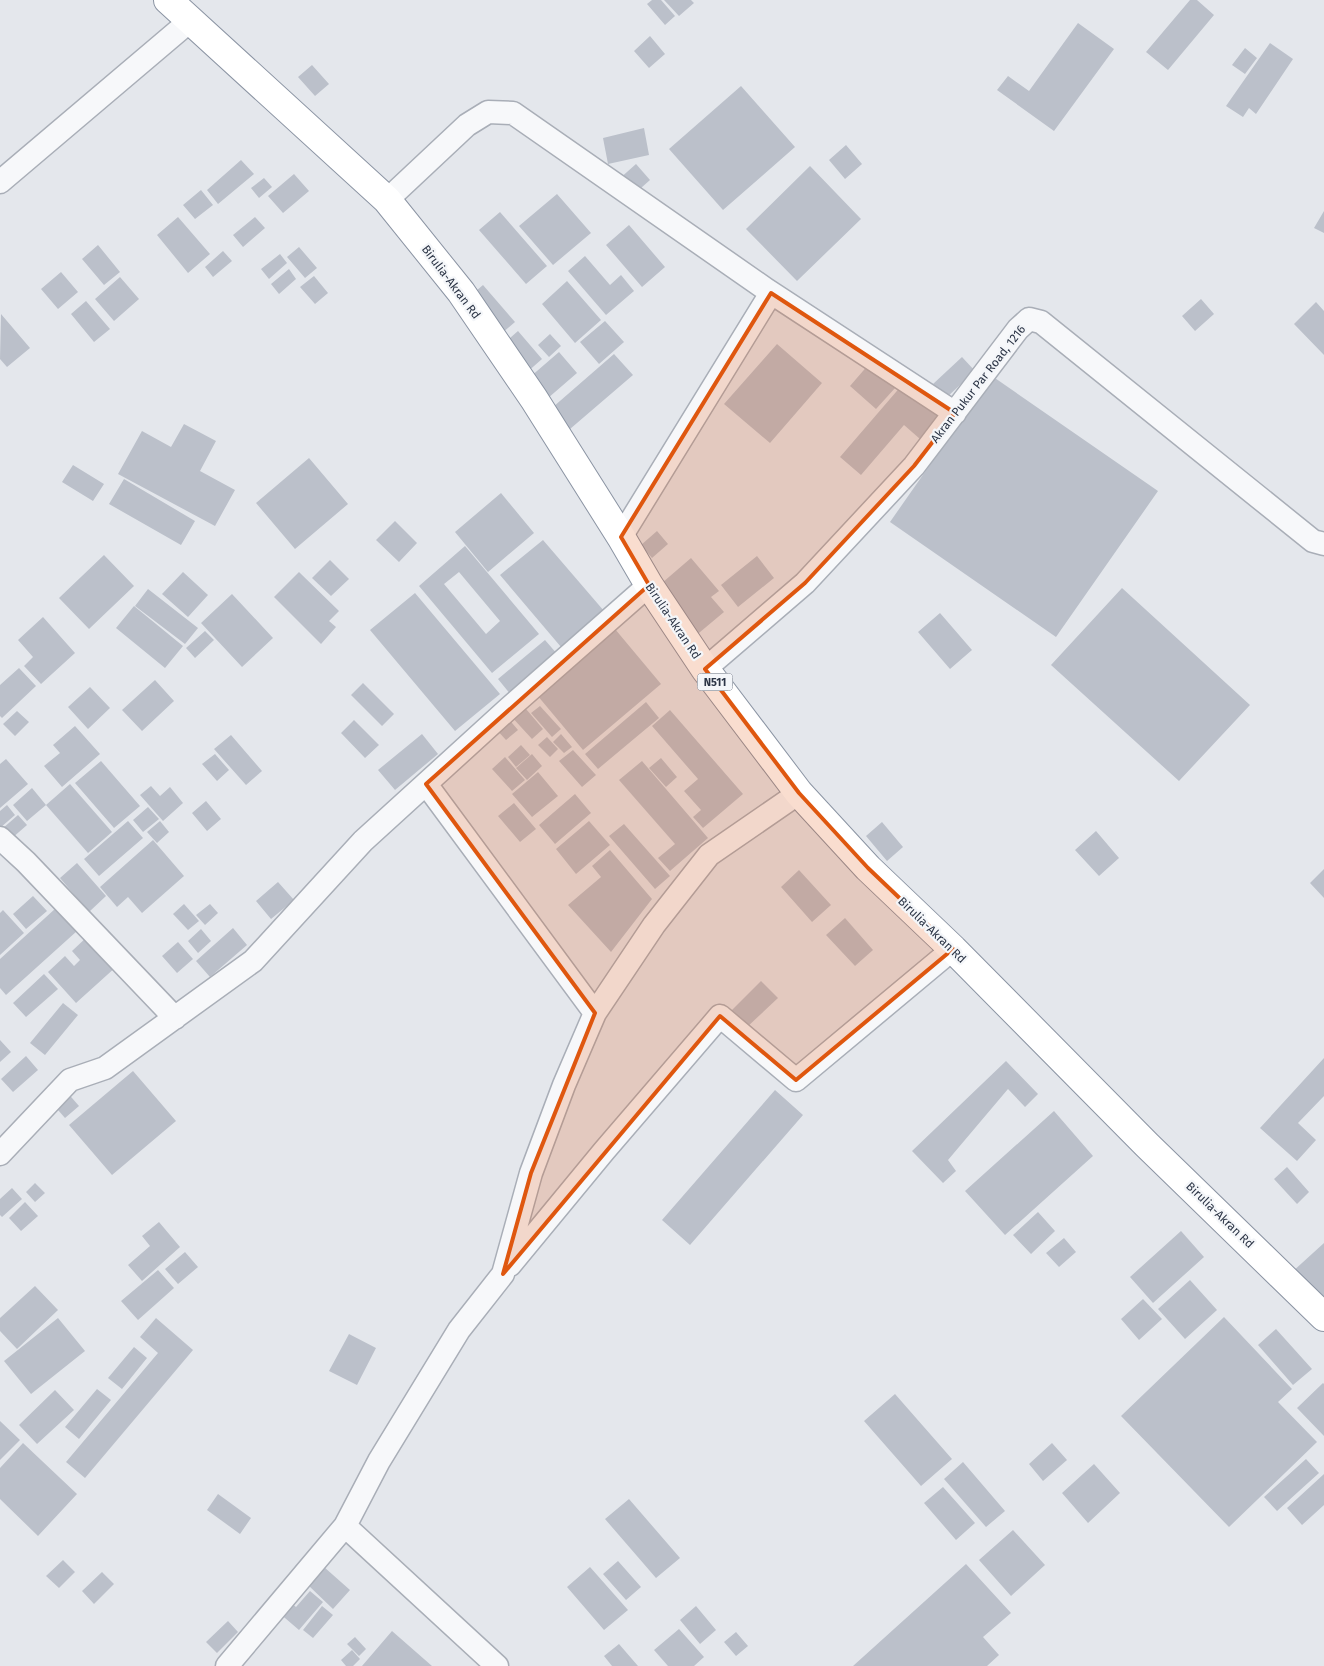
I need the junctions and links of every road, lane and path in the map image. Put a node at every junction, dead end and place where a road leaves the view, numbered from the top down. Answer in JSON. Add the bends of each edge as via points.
{"nodes":[{"id":1,"x":168,"y":0,"type":"edge"},
{"id":2,"x":191,"y":20,"type":"junction"},
{"id":3,"x":0,"y":182,"type":"edge"},
{"id":4,"x":386,"y":200,"type":"junction"},
{"id":5,"x":771,"y":293,"type":"junction"},
{"id":6,"x":955,"y":413,"type":"junction"},
{"id":7,"x":621,"y":537,"type":"junction"},
{"id":8,"x":1324,"y":544,"type":"edge"},
{"id":9,"x":649,"y":585,"type":"junction"},
{"id":10,"x":705,"y":669,"type":"junction"},
{"id":11,"x":426,"y":784,"type":"junction"},
{"id":12,"x":799,"y":793,"type":"junction"},
{"id":13,"x":0,"y":838,"type":"edge"},
{"id":14,"x":952,"y":949,"type":"junction"},
{"id":15,"x":595,"y":1014,"type":"junction"},
{"id":16,"x":175,"y":1018,"type":"junction"},
{"id":17,"x":0,"y":1154,"type":"edge"},
{"id":18,"x":503,"y":1274,"type":"junction"},
{"id":19,"x":1324,"y":1317,"type":"edge"},
{"id":20,"x":345,"y":1526,"type":"junction"},
{"id":21,"x":227,"y":1666,"type":"edge"},
{"id":22,"x":497,"y":1666,"type":"edge"}],
"edges":[{"from":1,"to":2,"type":"highway","name":"Birulia-Akran Rd","number":"N511"},
{"from":2,"to":3,"type":"street"},
{"from":2,"to":4,"type":"highway","name":"Birulia-Akran Rd","number":"N511"},
{"from":4,"to":5,"type":"street","via":[[468,125],[488,112],[513,113]]},
{"from":4,"to":7,"type":"highway","name":"Birulia-Akran Rd","number":"N511","via":[[461,292],[534,399]]},
{"from":5,"to":6,"type":"street"},
{"from":5,"to":7,"type":"street"},
{"from":6,"to":8,"type":"street","name":"Akran Pukur Par Road, 1216","via":[[1018,329],[1030,319],[1041,322],[1314,541]]},
{"from":6,"to":10,"type":"street","name":"Akran Pukur Par Road, 1216","via":[[914,466],[806,583]]},
{"from":7,"to":9,"type":"highway","name":"Birulia-Akran Rd","number":"N511"},
{"from":9,"to":10,"type":"highway","name":"Birulia-Akran Rd","number":"N511"},
{"from":9,"to":11,"type":"street"},
{"from":10,"to":12,"type":"highway","name":"Birulia-Akran Rd","number":"N511"},
{"from":11,"to":15,"type":"street"},
{"from":11,"to":16,"type":"street","via":[[363,841],[253,961]]},
{"from":12,"to":14,"type":"highway","name":"Birulia-Akran Rd","number":"N511","via":[[868,868]]},
{"from":12,"to":15,"type":"street","via":[[709,855],[654,925]]},
{"from":13,"to":16,"type":"street"},
{"from":14,"to":18,"type":"street","via":[[796,1080],[720,1016],[604,1150]]},
{"from":14,"to":19,"type":"highway","name":"Birulia-Akran Rd","number":"N511"},
{"from":15,"to":18,"type":"street","via":[[531,1173]]},
{"from":16,"to":17,"type":"street","via":[[105,1068],[70,1080]]},
{"from":18,"to":20,"type":"street","via":[[459,1330],[379,1461]]},
{"from":20,"to":21,"type":"street"},
{"from":20,"to":22,"type":"street"}]}
